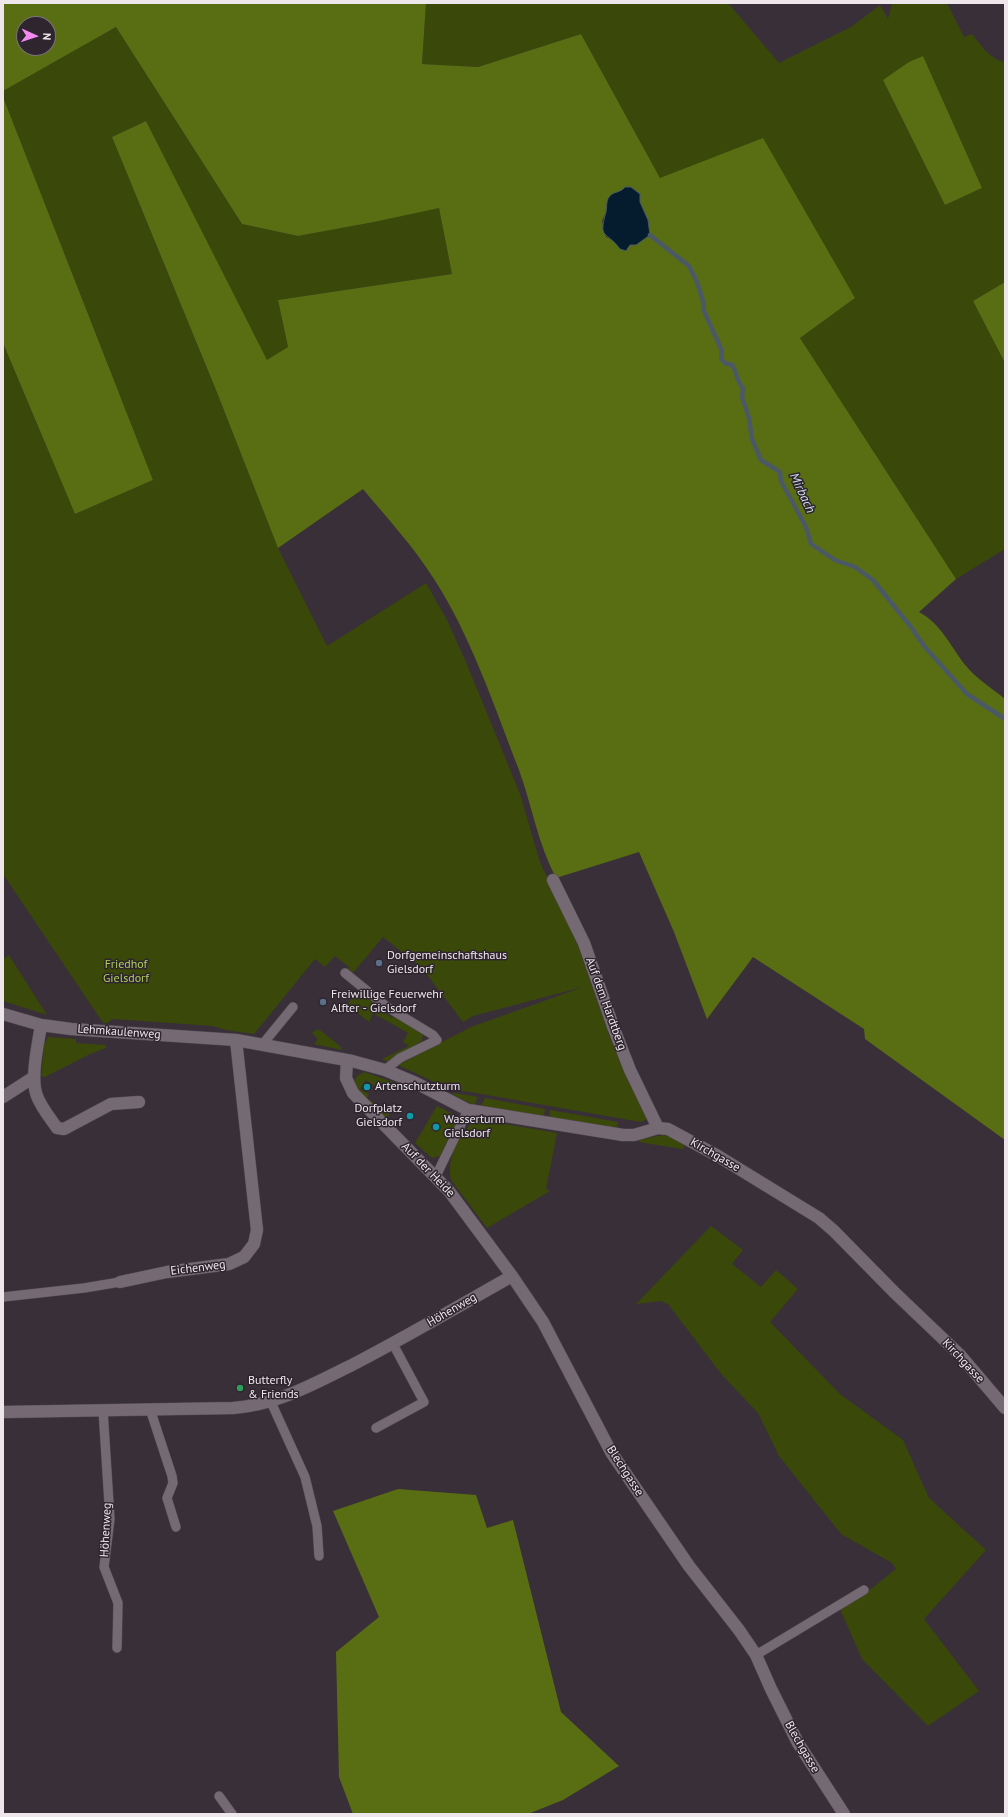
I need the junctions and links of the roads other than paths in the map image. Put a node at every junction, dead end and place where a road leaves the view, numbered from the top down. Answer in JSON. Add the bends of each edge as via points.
{"nodes":[{"id":1,"x":553,"y":880,"type":"dead end"},
{"id":2,"x":344,"y":973,"type":"dead end"},
{"id":3,"x":293,"y":1006,"type":"dead end"},
{"id":4,"x":3,"y":1014,"type":"edge"},
{"id":5,"x":41,"y":1025,"type":"junction"},
{"id":6,"x":236,"y":1040,"type":"junction"},
{"id":7,"x":262,"y":1045,"type":"junction"},
{"id":8,"x":347,"y":1060,"type":"junction"},
{"id":9,"x":385,"y":1070,"type":"junction"},
{"id":10,"x":34,"y":1077,"type":"junction"},
{"id":11,"x":3,"y":1097,"type":"edge"},
{"id":12,"x":139,"y":1102,"type":"dead end"},
{"id":13,"x":468,"y":1110,"type":"junction"},
{"id":14,"x":658,"y":1128,"type":"junction"},
{"id":15,"x":436,"y":1176,"type":"junction"},
{"id":16,"x":512,"y":1276,"type":"junction"},
{"id":17,"x":120,"y":1282,"type":"joint"},
{"id":18,"x":3,"y":1297,"type":"edge"},
{"id":19,"x":393,"y":1344,"type":"junction"},
{"id":20,"x":271,"y":1402,"type":"junction"},
{"id":21,"x":1005,"y":1408,"type":"edge"},
{"id":22,"x":150,"y":1409,"type":"junction"},
{"id":23,"x":103,"y":1410,"type":"junction"},
{"id":24,"x":3,"y":1412,"type":"edge"},
{"id":25,"x":376,"y":1428,"type":"dead end"},
{"id":26,"x":176,"y":1527,"type":"dead end"},
{"id":27,"x":319,"y":1556,"type":"dead end"},
{"id":28,"x":864,"y":1590,"type":"dead end"},
{"id":29,"x":117,"y":1648,"type":"dead end"},
{"id":30,"x":756,"y":1655,"type":"junction"},
{"id":31,"x":219,"y":1796,"type":"dead end"},
{"id":32,"x":232,"y":1814,"type":"edge"},
{"id":33,"x":844,"y":1814,"type":"edge"}],
"edges":[{"from":1,"to":14,"type":"street","name":"Auf dem Hardtberg","via":[[584,943],[630,1070]]},
{"from":2,"to":9,"type":"lane","via":[[387,1007],[432,1034],[437,1040],[400,1058]]},
{"from":3,"to":7,"type":"lane"},
{"from":4,"to":5,"type":"street","name":"Lehmkaulenweg"},
{"from":5,"to":6,"type":"street","name":"Lehmkaulenweg"},
{"from":5,"to":10,"type":"street"},
{"from":6,"to":7,"type":"street"},
{"from":6,"to":17,"type":"street","name":"Eichenweg","via":[[256,1230],[254,1244],[244,1257],[229,1264],[167,1272]]},
{"from":7,"to":8,"type":"street"},
{"from":8,"to":9,"type":"street"},
{"from":8,"to":15,"type":"street","name":"Auf der Heide","via":[[346,1078],[353,1093]]},
{"from":9,"to":13,"type":"street"},
{"from":10,"to":11,"type":"street"},
{"from":10,"to":12,"type":"street","via":[[39,1101],[57,1128],[64,1129],[111,1104]]},
{"from":13,"to":14,"type":"street","via":[[623,1135]]},
{"from":13,"to":15,"type":"lane"},
{"from":14,"to":21,"type":"street","name":"Kirchgasse","via":[[668,1129],[718,1156],[819,1218],[960,1355]]},
{"from":15,"to":16,"type":"street","name":"Auf der Heide"},
{"from":16,"to":19,"type":"street","name":"Höhenweg"},
{"from":16,"to":30,"type":"street","name":"Blechgasse","via":[[543,1322],[626,1474]]},
{"from":17,"to":18,"type":"lane","name":"Eichenweg"},
{"from":19,"to":20,"type":"street","name":"Höhenweg","via":[[299,1392]]},
{"from":19,"to":25,"type":"lane","via":[[424,1402]]},
{"from":20,"to":22,"type":"street","name":"Höhenweg","via":[[251,1407]]},
{"from":20,"to":27,"type":"lane","via":[[305,1477],[317,1526]]},
{"from":22,"to":23,"type":"street","name":"Höhenweg"},
{"from":22,"to":26,"type":"lane","via":[[172,1476],[173,1483],[167,1498]]},
{"from":23,"to":24,"type":"street","name":"Höhenweg"},
{"from":23,"to":29,"type":"lane","name":"Höhenweg","via":[[110,1519],[104,1567],[118,1603]]},
{"from":28,"to":30,"type":"lane"},
{"from":30,"to":33,"type":"street","name":"Blechgasse","via":[[798,1743]]},
{"from":31,"to":32,"type":"lane"}]}
